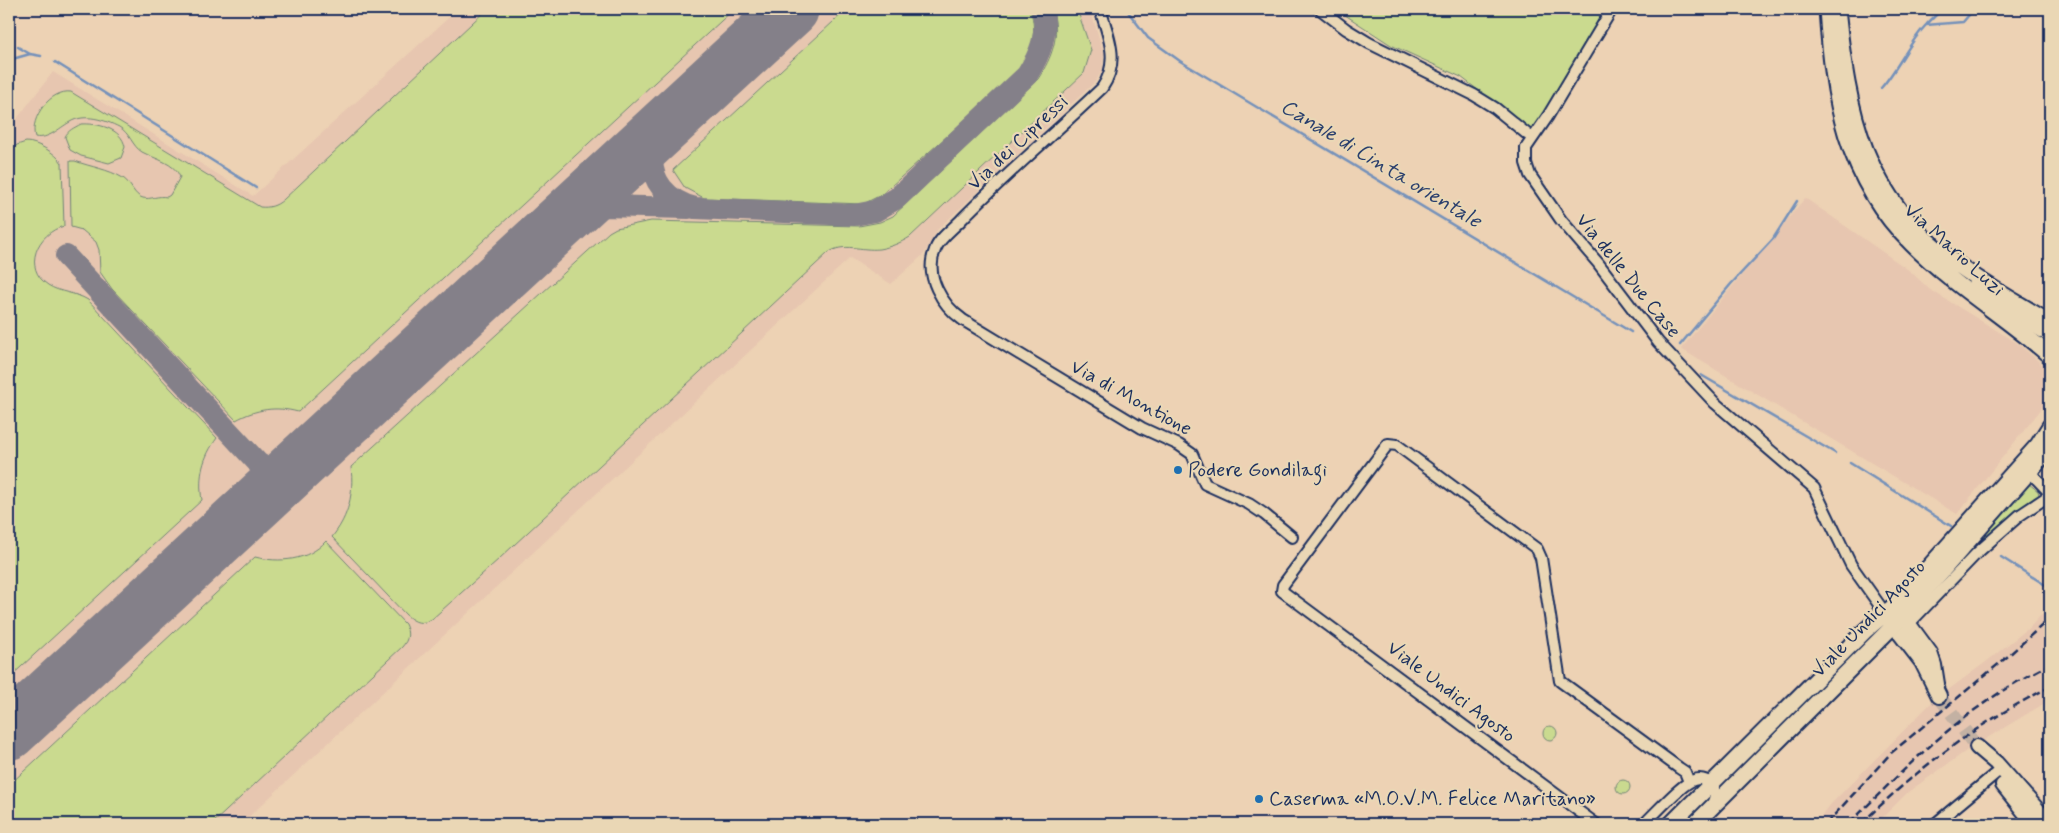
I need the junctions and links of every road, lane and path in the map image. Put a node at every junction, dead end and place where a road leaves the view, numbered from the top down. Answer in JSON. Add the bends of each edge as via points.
{"nodes":[{"id":1,"x":1100,"y":9,"type":"edge"},
{"id":2,"x":1320,"y":9,"type":"edge"},
{"id":3,"x":1612,"y":9,"type":"edge"},
{"id":4,"x":1827,"y":9,"type":"edge"},
{"id":5,"x":1837,"y":9,"type":"edge"},
{"id":6,"x":1532,"y":138,"type":"junction"},
{"id":7,"x":1965,"y":270,"type":"junction"},
{"id":8,"x":1950,"y":276,"type":"junction"},
{"id":9,"x":941,"y":297,"type":"joint"},
{"id":10,"x":2050,"y":316,"type":"edge"},
{"id":11,"x":2050,"y":323,"type":"edge"},
{"id":12,"x":2050,"y":335,"type":"edge"},
{"id":13,"x":2050,"y":356,"type":"edge"},
{"id":14,"x":2050,"y":426,"type":"edge"},
{"id":15,"x":2050,"y":431,"type":"edge"},
{"id":16,"x":2044,"y":446,"type":"edge"},
{"id":17,"x":2029,"y":471,"type":"junction"},
{"id":18,"x":2050,"y":494,"type":"edge"},
{"id":19,"x":1292,"y":537,"type":"dead end"},
{"id":20,"x":1899,"y":622,"type":"junction"},
{"id":21,"x":1938,"y":696,"type":"tunnel mouth"},
{"id":22,"x":1976,"y":746,"type":"tunnel mouth"},
{"id":23,"x":1998,"y":772,"type":"junction"},
{"id":24,"x":1689,"y":782,"type":"junction"},
{"id":25,"x":1712,"y":784,"type":"junction"},
{"id":26,"x":1709,"y":810,"type":"junction"},
{"id":27,"x":1596,"y":824,"type":"edge"},
{"id":28,"x":1644,"y":824,"type":"edge"},
{"id":29,"x":1671,"y":824,"type":"edge"},
{"id":30,"x":1695,"y":824,"type":"edge"},
{"id":31,"x":1935,"y":824,"type":"edge"},
{"id":32,"x":2034,"y":824,"type":"edge"},
{"id":33,"x":2050,"y":824,"type":"edge"}],
"edges":[{"from":1,"to":9,"type":"street","name":"Via dei Cipressi","via":[[1112,49],[1108,78],[1102,88],[937,245],[933,255],[933,274]]},
{"from":2,"to":6,"type":"street","via":[[1346,30],[1474,95]]},
{"from":3,"to":6,"type":"street"},
{"from":4,"to":8,"type":"main road","name":"Via Mario Luzi","via":[[1839,112],[1862,177],[1877,203],[1904,236]]},
{"from":5,"to":7,"type":"main road","name":"Via Mario Luzi","via":[[1848,92],[1873,168],[1901,214]]},
{"from":6,"to":20,"type":"street","name":"Via delle Due Case","via":[[1525,152],[1527,168],[1561,220],[1689,376],[1715,403],[1814,488],[1846,557]]},
{"from":7,"to":10,"type":"main road"},
{"from":7,"to":11,"type":"main road","name":"Via Mario Luzi"},
{"from":8,"to":12,"type":"main road"},
{"from":8,"to":13,"type":"main road","name":"Via Mario Luzi"},
{"from":9,"to":19,"type":"street","name":"Via di Montione","via":[[967,323],[1142,428],[1186,449],[1205,484],[1249,504]]},
{"from":14,"to":16,"type":"main road"},
{"from":15,"to":16,"type":"main road","name":"Viale Undici Agosto"},
{"from":16,"to":17,"type":"main road","name":"Viale Undici Agosto"},
{"from":16,"to":20,"type":"main road","name":"Viale Undici Agosto","via":[[1901,598]]},
{"from":17,"to":18,"type":"street"},
{"from":17,"to":20,"type":"main road","name":"Viale Undici Agosto"},
{"from":18,"to":20,"type":"street","via":[[2020,514]]},
{"from":20,"to":21,"type":"main road","via":[[1933,659]]},
{"from":20,"to":25,"type":"main road","name":"Viale Undici Agosto"},
{"from":20,"to":26,"type":"main road","name":"Viale Undici Agosto"},
{"from":22,"to":23,"type":"main road"},
{"from":23,"to":31,"type":"street"},
{"from":23,"to":32,"type":"main road"},
{"from":23,"to":33,"type":"main road"},
{"from":24,"to":25,"type":"street","via":[[1700,779]]},
{"from":24,"to":27,"type":"street","name":"Viale Undici Agosto","via":[[1680,768],[1560,681],[1537,549],[1397,444],[1391,443],[1283,585],[1283,592]]},
{"from":24,"to":28,"type":"street"},
{"from":25,"to":26,"type":"street","via":[[1715,796]]},
{"from":25,"to":29,"type":"main road","name":"Viale Undici Agosto"},
{"from":26,"to":30,"type":"main road","name":"Viale Undici Agosto"}]}
